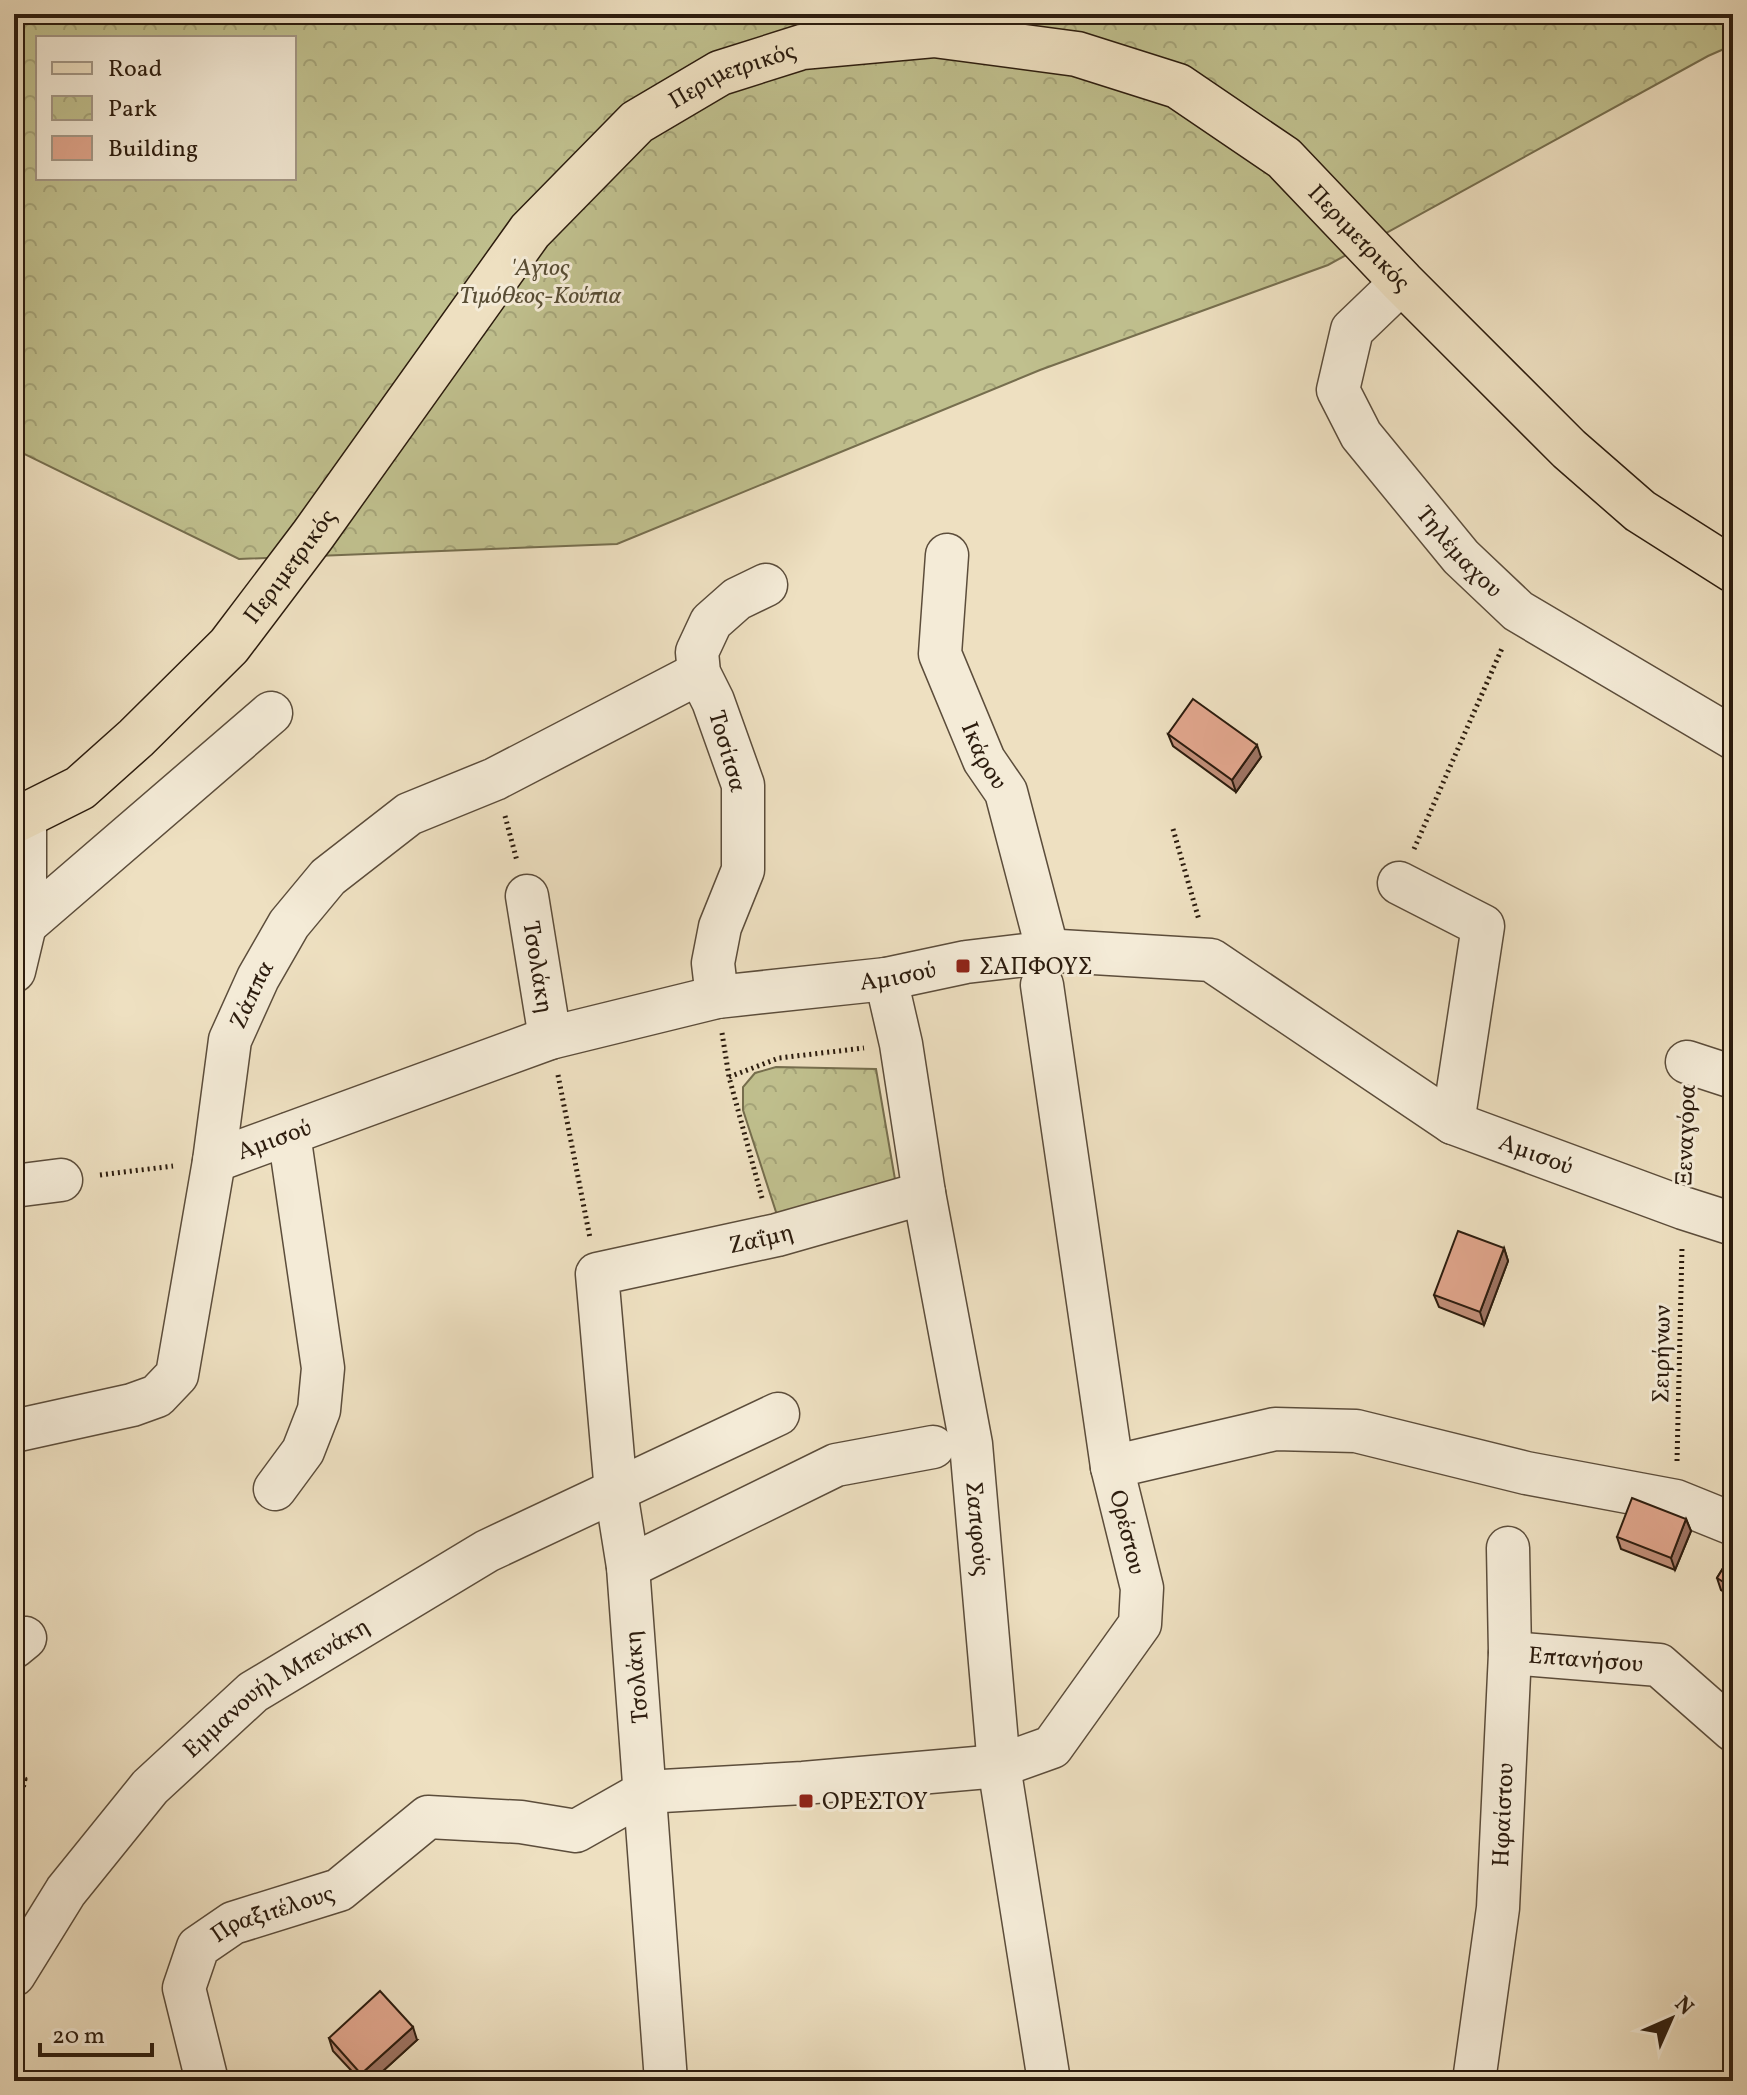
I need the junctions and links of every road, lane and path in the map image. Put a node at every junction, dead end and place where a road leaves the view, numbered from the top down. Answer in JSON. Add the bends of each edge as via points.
{"nodes":[{"id":1,"x":1402,"y":282,"type":"junction"},
{"id":2,"x":947,"y":555,"type":"dead end"},
{"id":3,"x":1733,"y":570,"type":"edge"},
{"id":4,"x":766,"y":585,"type":"dead end"},
{"id":5,"x":1518,"y":611,"type":"junction"},
{"id":6,"x":699,"y":673,"type":"junction"},
{"id":7,"x":271,"y":713,"type":"dead end"},
{"id":8,"x":1733,"y":738,"type":"edge"},
{"id":9,"x":495,"y":779,"type":"junction"},
{"id":10,"x":20,"y":820,"type":"edge"},
{"id":11,"x":1173,"y":829,"type":"dead end"},
{"id":12,"x":1399,"y":883,"type":"joint"},
{"id":13,"x":527,"y":896,"type":"joint"},
{"id":14,"x":25,"y":925,"type":"junction"},
{"id":15,"x":1211,"y":960,"type":"junction"},
{"id":16,"x":1045,"y":969,"type":"junction"},
{"id":17,"x":14,"y":971,"type":"edge"},
{"id":18,"x":886,"y":979,"type":"junction"},
{"id":19,"x":717,"y":997,"type":"junction"},
{"id":20,"x":550,"y":1038,"type":"junction"},
{"id":21,"x":901,"y":1044,"type":"junction"},
{"id":22,"x":1687,"y":1062,"type":"joint"},
{"id":23,"x":1733,"y":1077,"type":"edge"},
{"id":24,"x":1453,"y":1123,"type":"junction"},
{"id":25,"x":289,"y":1134,"type":"junction"},
{"id":26,"x":214,"y":1161,"type":"junction"},
{"id":27,"x":61,"y":1180,"type":"joint"},
{"id":28,"x":14,"y":1186,"type":"edge"},
{"id":29,"x":924,"y":1193,"type":"junction"},
{"id":30,"x":765,"y":1207,"type":"dead end"},
{"id":31,"x":1683,"y":1208,"type":"junction"},
{"id":32,"x":1733,"y":1224,"type":"edge"},
{"id":33,"x":597,"y":1274,"type":"junction"},
{"id":34,"x":778,"y":1414,"type":"dead end"},
{"id":35,"x":14,"y":1431,"type":"edge"},
{"id":36,"x":933,"y":1447,"type":"dead end"},
{"id":37,"x":1112,"y":1467,"type":"junction"},
{"id":38,"x":275,"y":1489,"type":"dead end"},
{"id":39,"x":616,"y":1492,"type":"junction"},
{"id":40,"x":1676,"y":1501,"type":"junction"},
{"id":41,"x":1733,"y":1524,"type":"edge"},
{"id":42,"x":1508,"y":1548,"type":"dead end"},
{"id":43,"x":628,"y":1567,"type":"junction"},
{"id":44,"x":1510,"y":1653,"type":"junction"},
{"id":45,"x":1733,"y":1730,"type":"edge"},
{"id":46,"x":999,"y":1766,"type":"junction"},
{"id":47,"x":14,"y":1774,"type":"edge"},
{"id":48,"x":645,"y":1792,"type":"junction"},
{"id":49,"x":14,"y":1834,"type":"edge"},
{"id":50,"x":14,"y":1975,"type":"edge"},
{"id":51,"x":207,"y":2081,"type":"edge"},
{"id":52,"x":666,"y":2081,"type":"edge"},
{"id":53,"x":1049,"y":2081,"type":"edge"},
{"id":54,"x":1474,"y":2081,"type":"edge"}],
"edges":[{"from":1,"to":3,"type":"main road","name":"Περιμετρικός","via":[[1569,449],[1640,511]]},
{"from":1,"to":5,"type":"street","name":"Τηλέμαχου","via":[[1352,330],[1338,390],[1361,435],[1461,557]]},
{"from":1,"to":10,"type":"main road","name":"Περιμετρικός","via":[[1284,158],[1178,86],[1077,54],[934,35],[802,47],[720,73],[637,122],[530,231],[229,646],[80,788]]},
{"from":2,"to":16,"type":"street","name":"Ικάρου","via":[[940,654],[984,760],[1006,792]]},
{"from":4,"to":6,"type":"street","via":[[737,599],[711,622],[697,652]]},
{"from":5,"to":8,"type":"street","name":"Τηλέμαχου"},
{"from":5,"to":12,"type":"path"},
{"from":6,"to":9,"type":"street","name":"Ζάππα"},
{"from":6,"to":19,"type":"street","name":"Τοσίτσα","via":[[743,785],[743,870],[720,927],[713,963]]},
{"from":7,"to":14,"type":"street"},
{"from":9,"to":13,"type":"path"},
{"from":9,"to":26,"type":"street","name":"Ζάππα","via":[[409,814],[328,877],[289,924],[230,1040]]},
{"from":10,"to":14,"type":"street"},
{"from":11,"to":15,"type":"path"},
{"from":12,"to":24,"type":"street","via":[[1483,926]]},
{"from":13,"to":20,"type":"street","name":"Τσολάκη"},
{"from":14,"to":17,"type":"street"},
{"from":15,"to":16,"type":"street","name":"Αμισού"},
{"from":15,"to":24,"type":"street","name":"Αμισού"},
{"from":16,"to":18,"type":"street","name":"Αμισού","via":[[966,962]]},
{"from":16,"to":37,"type":"street","name":"Ικάρου"},
{"from":18,"to":19,"type":"street","name":"Αμισού"},
{"from":18,"to":21,"type":"street","name":"Σαπφούς"},
{"from":19,"to":20,"type":"street","name":"Αμισού"},
{"from":20,"to":25,"type":"street","name":"Αμισού"},
{"from":20,"to":33,"type":"path"},
{"from":21,"to":29,"type":"street","name":"Σαπφούς"},
{"from":21,"to":30,"type":"path","via":[[779,1058],[729,1077]]},
{"from":22,"to":23,"type":"street","name":"Ξεναγόρα"},
{"from":22,"to":31,"type":"path","name":"Ξεναγόρα"},
{"from":24,"to":31,"type":"street","name":"Αμισού"},
{"from":25,"to":26,"type":"street","name":"Αμισού"},
{"from":25,"to":38,"type":"street","via":[[323,1368],[319,1410],[303,1451]]},
{"from":26,"to":27,"type":"path"},
{"from":26,"to":35,"type":"street","name":"Ζάππα","via":[[177,1375],[157,1396],[132,1405]]},
{"from":27,"to":28,"type":"street"},
{"from":29,"to":33,"type":"street","name":"Ζαΐμη","via":[[777,1235]]},
{"from":29,"to":46,"type":"street","name":"Σαπφούς","via":[[971,1444]]},
{"from":31,"to":32,"type":"street","name":"Αμισού"},
{"from":31,"to":40,"type":"path","name":"Σειρήνων"},
{"from":33,"to":39,"type":"street","name":"Τσολάκη"},
{"from":34,"to":39,"type":"street","name":"Εμμανουήλ Μπενάκη"},
{"from":36,"to":43,"type":"street","via":[[836,1465]]},
{"from":37,"to":40,"type":"street","name":"Ορέστου","via":[[1275,1429],[1356,1431],[1526,1473]]},
{"from":37,"to":46,"type":"street","name":"Ορέστου","via":[[1142,1588],[1140,1624],[1052,1747]]},
{"from":39,"to":43,"type":"street","name":"Τσολάκη"},
{"from":39,"to":50,"type":"street","name":"Εμμανουήλ Μπενάκη","via":[[487,1551],[253,1692],[150,1787],[66,1891]]},
{"from":40,"to":41,"type":"street","name":"Ορέστου"},
{"from":42,"to":44,"type":"street","name":"Ηφαίστου"},
{"from":43,"to":48,"type":"street","name":"Τσολάκη"},
{"from":44,"to":45,"type":"street","name":"Επτανήσου","via":[[1659,1665]]},
{"from":44,"to":54,"type":"street","name":"Ηφαίστου","via":[[1498,1908]]},
{"from":46,"to":48,"type":"street","name":"Ορέστου"},
{"from":46,"to":53,"type":"street","name":"Σαπφούς"},
{"from":47,"to":49,"type":"path","via":[[25,1779]]},
{"from":48,"to":51,"type":"street","name":"Πραξιτέλους","via":[[576,1831],[428,1817],[339,1890],[233,1923],[198,1947],[184,1988]]},
{"from":48,"to":52,"type":"street","name":"Τσολάκη"}]}
